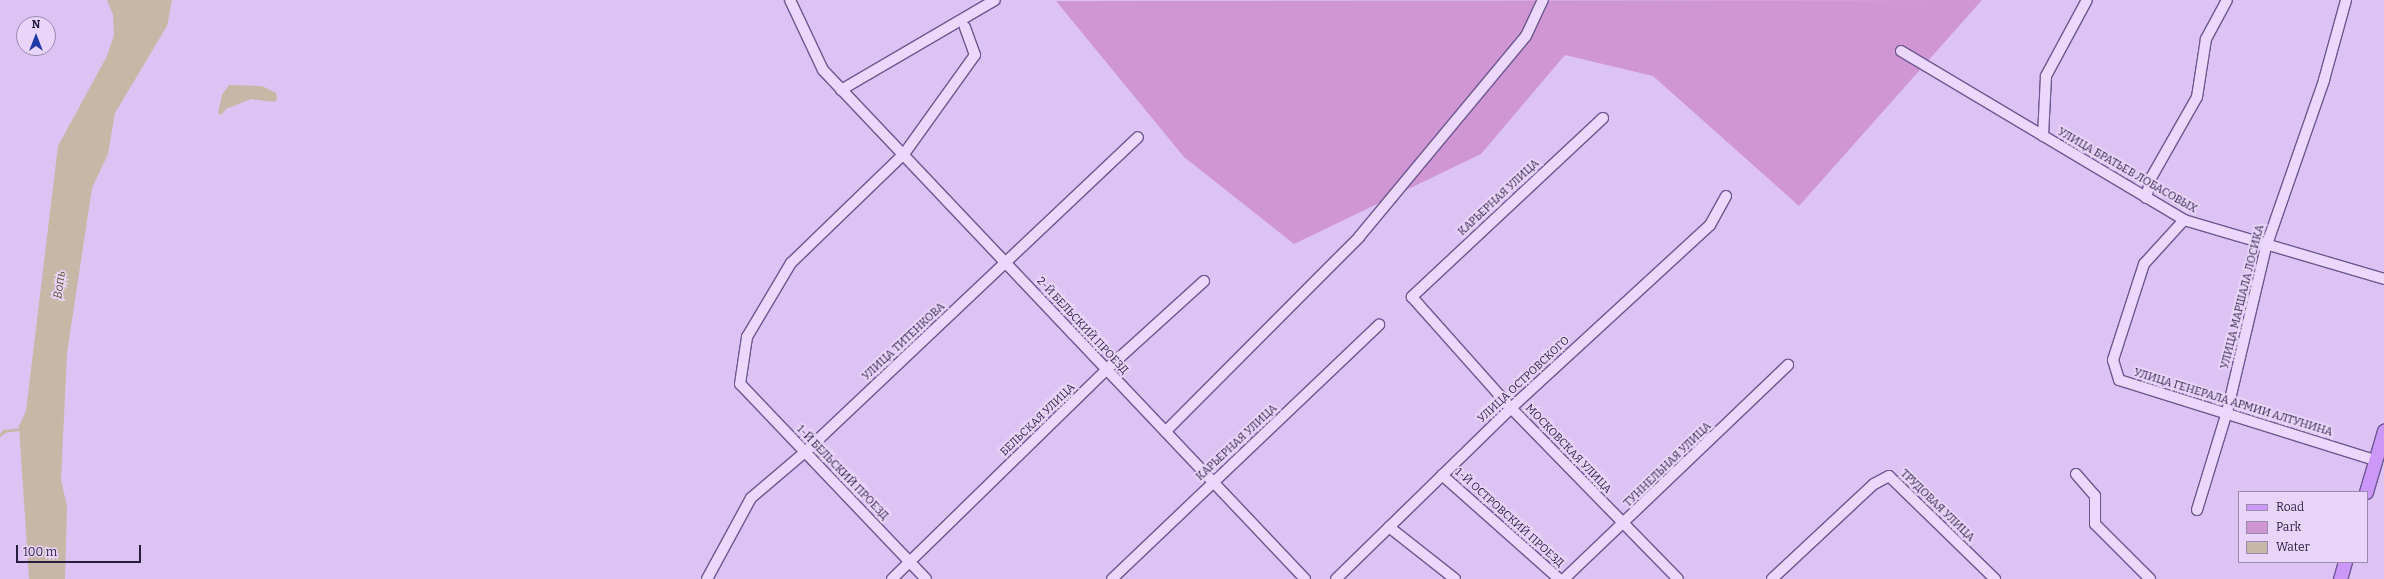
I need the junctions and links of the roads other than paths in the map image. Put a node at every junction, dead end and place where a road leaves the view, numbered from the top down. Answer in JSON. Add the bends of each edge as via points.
{"nodes":[{"id":1,"x":790,"y":0,"type":"edge"},
{"id":2,"x":995,"y":0,"type":"edge"},
{"id":3,"x":1543,"y":0,"type":"edge"},
{"id":4,"x":2087,"y":0,"type":"edge"},
{"id":5,"x":2227,"y":0,"type":"edge"},
{"id":6,"x":2346,"y":0,"type":"edge"},
{"id":7,"x":965,"y":27,"type":"dead end"},
{"id":8,"x":1901,"y":50,"type":"dead end"},
{"id":9,"x":841,"y":90,"type":"junction"},
{"id":10,"x":1603,"y":118,"type":"dead end"},
{"id":11,"x":2043,"y":136,"type":"junction"},
{"id":12,"x":1138,"y":137,"type":"dead end"},
{"id":13,"x":904,"y":154,"type":"junction"},
{"id":14,"x":1726,"y":196,"type":"dead end"},
{"id":15,"x":2146,"y":198,"type":"junction"},
{"id":16,"x":2184,"y":220,"type":"junction"},
{"id":17,"x":2266,"y":247,"type":"junction"},
{"id":18,"x":1006,"y":263,"type":"junction"},
{"id":19,"x":2384,"y":279,"type":"edge"},
{"id":20,"x":1204,"y":281,"type":"dead end"},
{"id":21,"x":1412,"y":297,"type":"joint"},
{"id":22,"x":1379,"y":326,"type":"dead end"},
{"id":23,"x":1788,"y":365,"type":"dead end"},
{"id":24,"x":1107,"y":369,"type":"junction"},
{"id":25,"x":1511,"y":408,"type":"junction"},
{"id":26,"x":2227,"y":412,"type":"junction"},
{"id":27,"x":1166,"y":431,"type":"junction"},
{"id":28,"x":2384,"y":431,"type":"edge"},
{"id":29,"x":805,"y":452,"type":"junction"},
{"id":30,"x":2374,"y":460,"type":"junction"},
{"id":31,"x":2076,"y":474,"type":"dead end"},
{"id":32,"x":1442,"y":475,"type":"junction"},
{"id":33,"x":1214,"y":482,"type":"junction"},
{"id":34,"x":2366,"y":491,"type":"edge"},
{"id":35,"x":2197,"y":510,"type":"dead end"},
{"id":36,"x":1624,"y":524,"type":"junction"},
{"id":37,"x":1389,"y":527,"type":"junction"},
{"id":38,"x":910,"y":562,"type":"junction"},
{"id":39,"x":2345,"y":563,"type":"edge"},
{"id":40,"x":706,"y":579,"type":"edge"},
{"id":41,"x":892,"y":579,"type":"edge"},
{"id":42,"x":926,"y":579,"type":"edge"},
{"id":43,"x":1112,"y":579,"type":"edge"},
{"id":44,"x":1306,"y":579,"type":"edge"},
{"id":45,"x":1336,"y":579,"type":"edge"},
{"id":46,"x":1455,"y":579,"type":"edge"},
{"id":47,"x":1559,"y":579,"type":"edge"},
{"id":48,"x":1564,"y":579,"type":"edge"},
{"id":49,"x":1678,"y":579,"type":"edge"},
{"id":50,"x":1772,"y":579,"type":"edge"},
{"id":51,"x":1995,"y":579,"type":"edge"},
{"id":52,"x":2150,"y":579,"type":"edge"},
{"id":53,"x":2340,"y":579,"type":"edge"}],
"edges":[{"from":1,"to":9,"type":"street","name":"2-Й БЕЛЬСКИЙ ПРОЕЗД","via":[[808,45],[823,70]]},
{"from":2,"to":9,"type":"street"},
{"from":3,"to":27,"type":"street","via":[[1526,36],[1358,237]]},
{"from":4,"to":11,"type":"street","name":"УЛИЦА БРАТЬЕВ ЛОБАСОВЫХ","via":[[2046,76]]},
{"from":5,"to":15,"type":"street","via":[[2206,39],[2197,97],[2151,178]]},
{"from":6,"to":17,"type":"street","name":"УЛИЦА МАРШАЛА ЛОСИКА","via":[[2324,80]]},
{"from":7,"to":13,"type":"street","via":[[975,55]]},
{"from":8,"to":11,"type":"street","name":"УЛИЦА БРАТЬЕВ ЛОБАСОВЫХ"},
{"from":9,"to":13,"type":"street","name":"2-Й БЕЛЬСКИЙ ПРОЕЗД"},
{"from":10,"to":21,"type":"street","name":"КАРЬЕРНАЯ УЛИЦА"},
{"from":11,"to":15,"type":"street","name":"УЛИЦА БРАТЬЕВ ЛОБАСОВЫХ"},
{"from":12,"to":18,"type":"street","name":"УЛИЦА ТИТЕНКОВА"},
{"from":13,"to":18,"type":"street","name":"2-Й БЕЛЬСКИЙ ПРОЕЗД"},
{"from":13,"to":29,"type":"street","name":"1-Й БЕЛЬСКИЙ ПРОЕЗД","via":[[791,264],[747,338],[740,384]]},
{"from":14,"to":25,"type":"street","name":"УЛИЦА ОСТРОВСКОГО","via":[[1710,225]]},
{"from":15,"to":16,"type":"street","name":"УЛИЦА БРАТЬЕВ ЛОБАСОВЫХ"},
{"from":16,"to":17,"type":"street","name":"УЛИЦА БРАТЬЕВ ЛОБАСОВЫХ"},
{"from":16,"to":26,"type":"street","name":"УЛИЦА ГЕНЕРАЛА АРМИИ АЛТУНИНА","via":[[2144,264],[2112,360],[2119,380]]},
{"from":17,"to":19,"type":"street","name":"УЛИЦА БРАТЬЕВ ЛОБАСОВЫХ"},
{"from":17,"to":26,"type":"street","name":"УЛИЦА МАРШАЛА ЛОСИКА"},
{"from":18,"to":24,"type":"street","name":"2-Й БЕЛЬСКИЙ ПРОЕЗД"},
{"from":18,"to":29,"type":"street","name":"УЛИЦА ТИТЕНКОВА"},
{"from":20,"to":24,"type":"street","name":"БЕЛЬСКАЯ УЛИЦА"},
{"from":21,"to":25,"type":"street","name":"МОСКОВСКАЯ УЛИЦА"},
{"from":22,"to":33,"type":"street","name":"КАРЬЕРНАЯ УЛИЦА"},
{"from":23,"to":36,"type":"street","name":"ТУННЕЛЬНАЯ УЛИЦА"},
{"from":24,"to":27,"type":"street","name":"2-Й БЕЛЬСКИЙ ПРОЕЗД"},
{"from":24,"to":38,"type":"street","name":"БЕЛЬСКАЯ УЛИЦА"},
{"from":25,"to":32,"type":"street","name":"УЛИЦА ОСТРОВСКОГО"},
{"from":25,"to":36,"type":"street","name":"МОСКОВСКАЯ УЛИЦА"},
{"from":26,"to":30,"type":"street","name":"УЛИЦА ГЕНЕРАЛА АРМИИ АЛТУНИНА"},
{"from":26,"to":35,"type":"street","name":"УЛИЦА МАРШАЛА ЛОСИКА"},
{"from":27,"to":33,"type":"street","name":"2-Й БЕЛЬСКИЙ ПРОЕЗД"},
{"from":28,"to":30,"type":"main road"},
{"from":29,"to":38,"type":"street","name":"1-Й БЕЛЬСКИЙ ПРОЕЗД"},
{"from":29,"to":40,"type":"street","name":"УЛИЦА ТИТЕНКОВА","via":[[751,498]]},
{"from":30,"to":34,"type":"main road"},
{"from":31,"to":52,"type":"street","via":[[2095,496],[2095,524]]},
{"from":32,"to":37,"type":"street","name":"УЛИЦА ОСТРОВСКОГО"},
{"from":32,"to":47,"type":"street","name":"1-Й ОСТРОВСКИЙ ПРОЕЗД"},
{"from":33,"to":43,"type":"street","name":"КАРЬЕРНАЯ УЛИЦА"},
{"from":33,"to":44,"type":"street","name":"2-Й БЕЛЬСКИЙ ПРОЕЗД"},
{"from":36,"to":48,"type":"street","name":"ТУННЕЛЬНАЯ УЛИЦА"},
{"from":36,"to":49,"type":"street","name":"МОСКОВСКАЯ УЛИЦА"},
{"from":37,"to":45,"type":"street","name":"УЛИЦА ОСТРОВСКОГО"},
{"from":37,"to":46,"type":"street"},
{"from":38,"to":41,"type":"street","name":"БЕЛЬСКАЯ УЛИЦА"},
{"from":38,"to":42,"type":"street","name":"1-Й БЕЛЬСКИЙ ПРОЕЗД"},
{"from":39,"to":53,"type":"main road"},
{"from":50,"to":51,"type":"street","name":"ТРУДОВАЯ УЛИЦА","via":[[1874,484],[1888,476]]}]}
